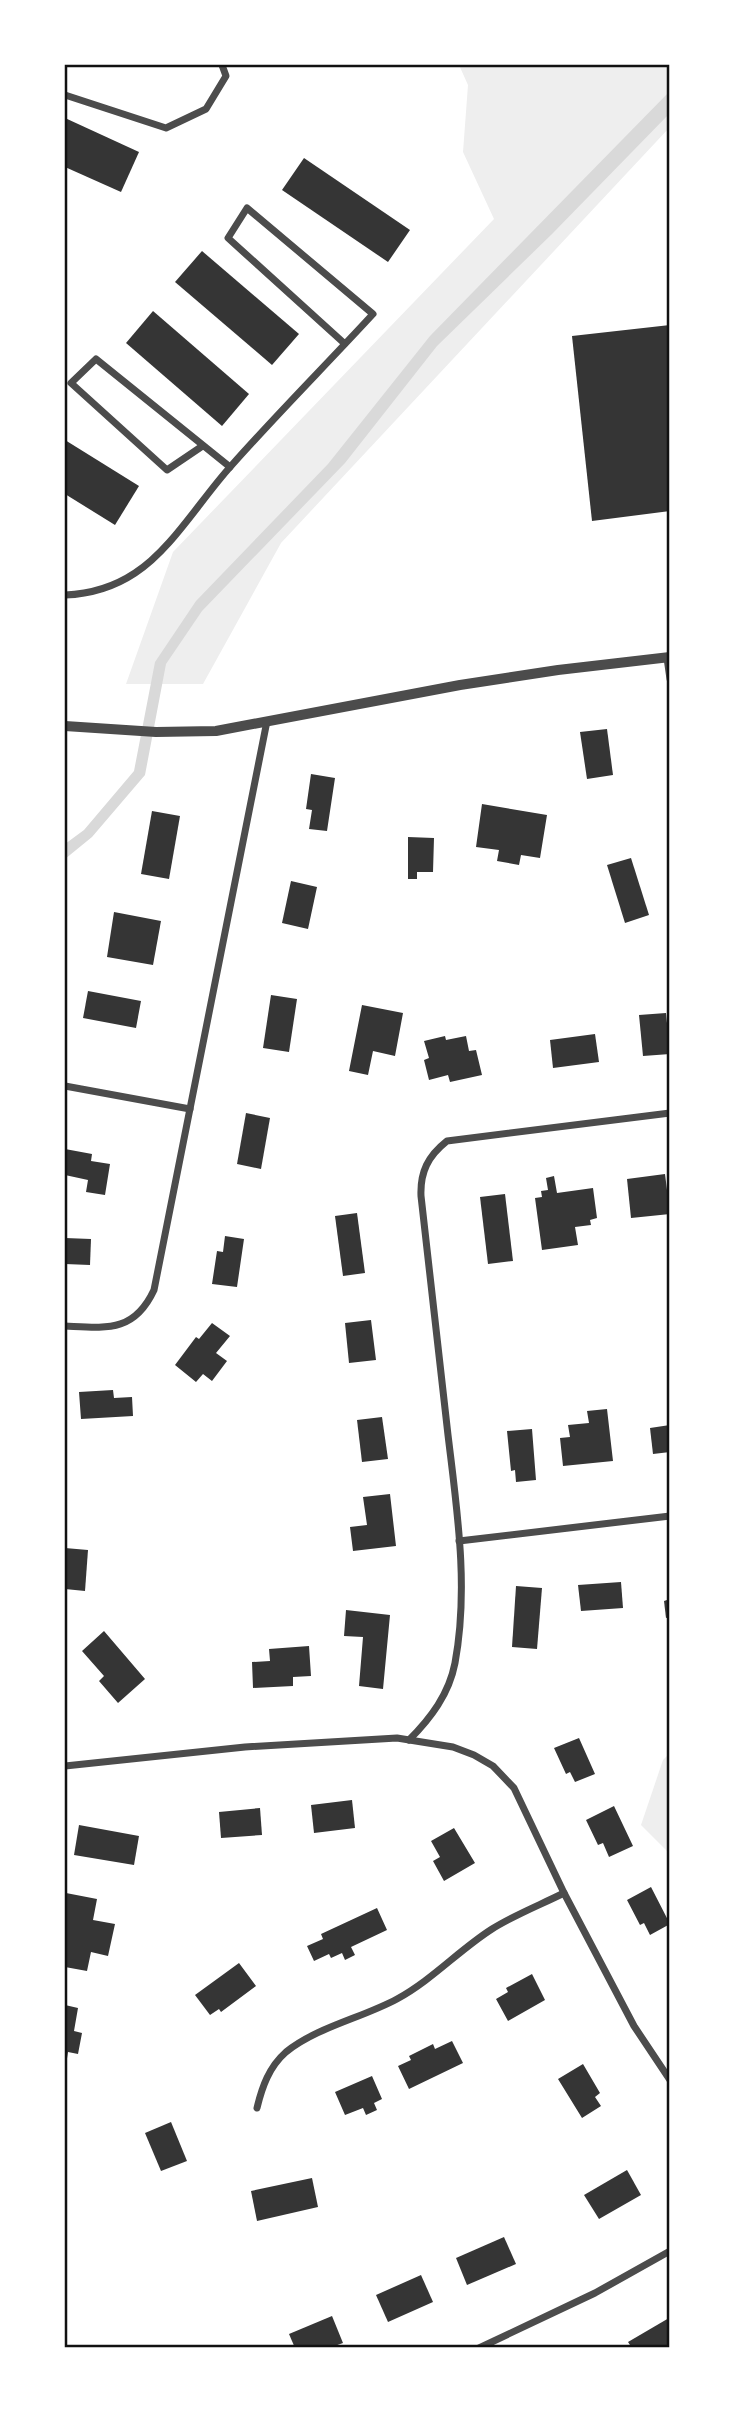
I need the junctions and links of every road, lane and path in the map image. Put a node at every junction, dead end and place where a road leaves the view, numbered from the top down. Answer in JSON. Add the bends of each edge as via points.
{"nodes":[{"id":1,"x":222,"y":65,"type":"edge"},
{"id":2,"x":65,"y":95,"type":"edge"},
{"id":3,"x":345,"y":344,"type":"junction"},
{"id":4,"x":201,"y":447,"type":"dead end"},
{"id":5,"x":229,"y":467,"type":"junction"},
{"id":6,"x":65,"y":595,"type":"edge"},
{"id":7,"x":669,"y":658,"type":"edge"},
{"id":8,"x":670,"y":679,"type":"edge"},
{"id":9,"x":267,"y":721,"type":"junction"},
{"id":10,"x":65,"y":726,"type":"edge"},
{"id":11,"x":65,"y":1086,"type":"edge"},
{"id":12,"x":190,"y":1110,"type":"junction"},
{"id":13,"x":670,"y":1114,"type":"edge"},
{"id":14,"x":65,"y":1326,"type":"edge"},
{"id":15,"x":670,"y":1516,"type":"edge"},
{"id":16,"x":458,"y":1541,"type":"junction"},
{"id":17,"x":409,"y":1740,"type":"junction"},
{"id":18,"x":65,"y":1766,"type":"edge"},
{"id":19,"x":564,"y":1893,"type":"junction"},
{"id":20,"x":670,"y":2080,"type":"edge"},
{"id":21,"x":257,"y":2108,"type":"dead end"},
{"id":22,"x":670,"y":2251,"type":"edge"},
{"id":23,"x":479,"y":2348,"type":"edge"}],
"edges":[{"from":1,"to":2,"type":"street","via":[[226,76],[206,109],[166,128]]},
{"from":3,"to":3,"type":"street","via":[[373,314],[247,208],[228,238]]},
{"from":3,"to":5,"type":"street"},
{"from":4,"to":5,"type":"street","via":[[167,470],[71,383],[96,359]]},
{"from":5,"to":6,"type":"street","via":[[161,551],[136,573],[115,585]]},
{"from":7,"to":8,"type":"street"},
{"from":7,"to":9,"type":"street","via":[[460,685]]},
{"from":9,"to":10,"type":"street","via":[[216,731]]},
{"from":9,"to":12,"type":"street"},
{"from":11,"to":12,"type":"street"},
{"from":12,"to":14,"type":"street","via":[[148,1303],[123,1324]]},
{"from":13,"to":16,"type":"street","via":[[447,1141],[425,1166],[421,1196]]},
{"from":15,"to":16,"type":"street"},
{"from":16,"to":17,"type":"street","via":[[462,1604],[454,1664],[438,1707]]},
{"from":17,"to":18,"type":"street","via":[[245,1746]]},
{"from":17,"to":19,"type":"street","via":[[453,1746],[493,1766],[510,1784]]},
{"from":19,"to":20,"type":"street","via":[[634,2026]]},
{"from":19,"to":21,"type":"street","via":[[494,1928],[398,1999],[285,2053],[266,2079]]},
{"from":22,"to":23,"type":"street"}]}
